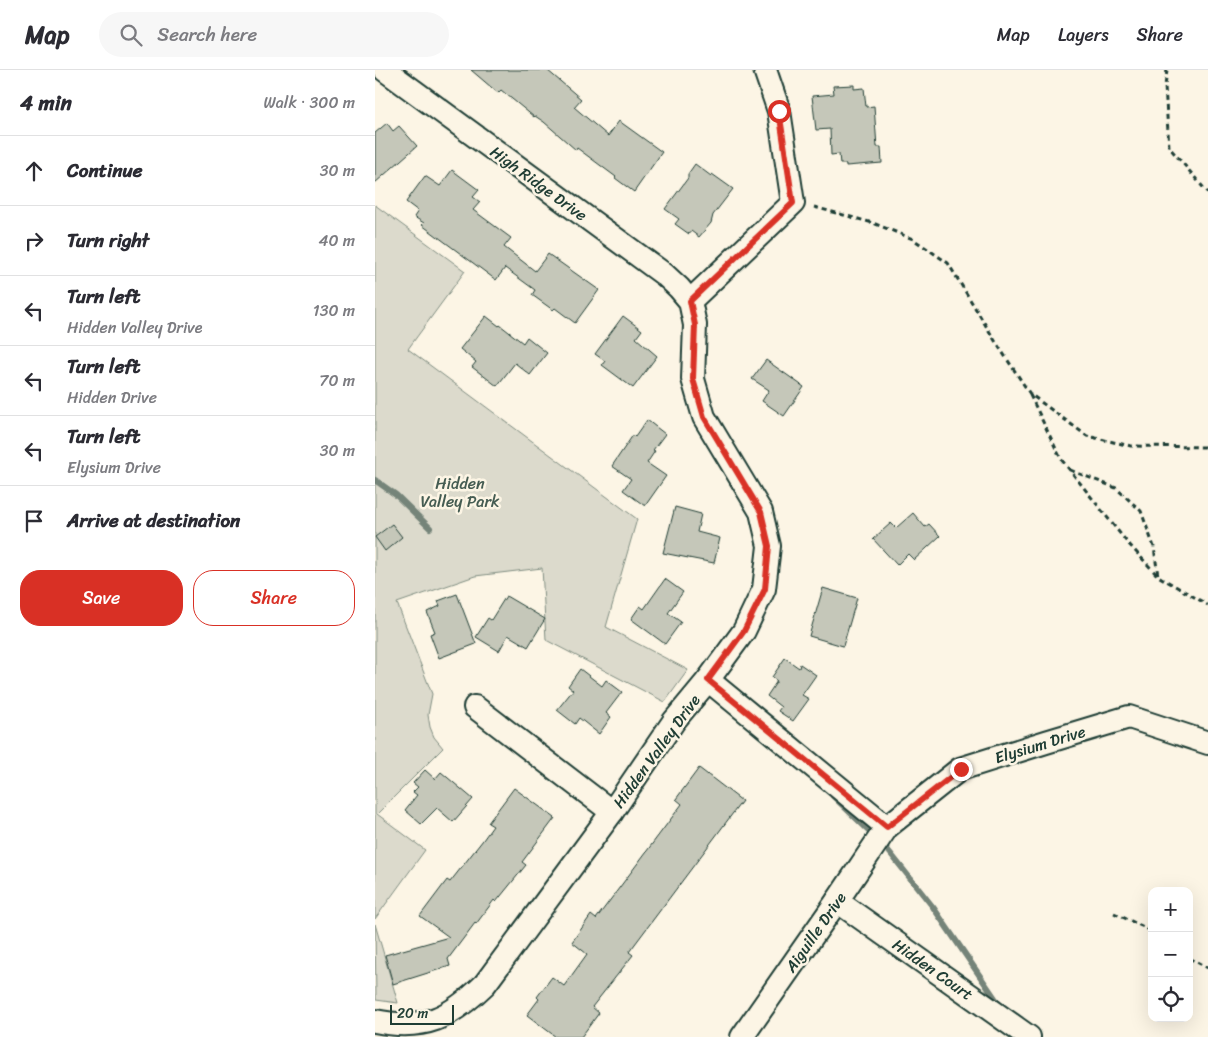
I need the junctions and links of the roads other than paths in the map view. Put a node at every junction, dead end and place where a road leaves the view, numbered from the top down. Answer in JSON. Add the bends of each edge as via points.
{"nodes":[{"id":1,"x":385,"y":70,"type":"edge"},
{"id":2,"x":765,"y":70,"type":"edge"},
{"id":3,"x":690,"y":301,"type":"junction"},
{"id":4,"x":708,"y":680,"type":"junction"},
{"id":5,"x":475,"y":707,"type":"dead end"},
{"id":6,"x":1208,"y":743,"type":"edge"},
{"id":7,"x":612,"y":812,"type":"junction"},
{"id":8,"x":887,"y":827,"type":"junction"},
{"id":9,"x":837,"y":901,"type":"junction"},
{"id":10,"x":389,"y":1028,"type":"edge"},
{"id":11,"x":742,"y":1037,"type":"edge"},
{"id":12,"x":1029,"y":1037,"type":"edge"}],
"edges":[{"from":1,"to":3,"type":"street","name":"High Ridge Drive","via":[[665,275]]},
{"from":2,"to":3,"type":"street","via":[[779,111],[793,203]]},
{"from":3,"to":4,"type":"street","name":"Hidden Valley Drive","via":[[695,325],[693,379],[704,417],[761,512],[769,546],[765,589],[744,631]]},
{"from":4,"to":7,"type":"street","name":"Hidden Valley Drive","via":[[674,722]]},
{"from":4,"to":8,"type":"street"},
{"from":5,"to":7,"type":"street"},
{"from":6,"to":8,"type":"street","name":"Elysium Drive","via":[[1129,717],[961,769]]},
{"from":7,"to":10,"type":"street","name":"Hidden Valley Drive","via":[[485,984],[464,1004],[439,1019]]},
{"from":8,"to":9,"type":"street","name":"Aiguille Drive"},
{"from":9,"to":11,"type":"street","name":"Aiguille Drive"},
{"from":9,"to":12,"type":"street","name":"Hidden Court"}]}
